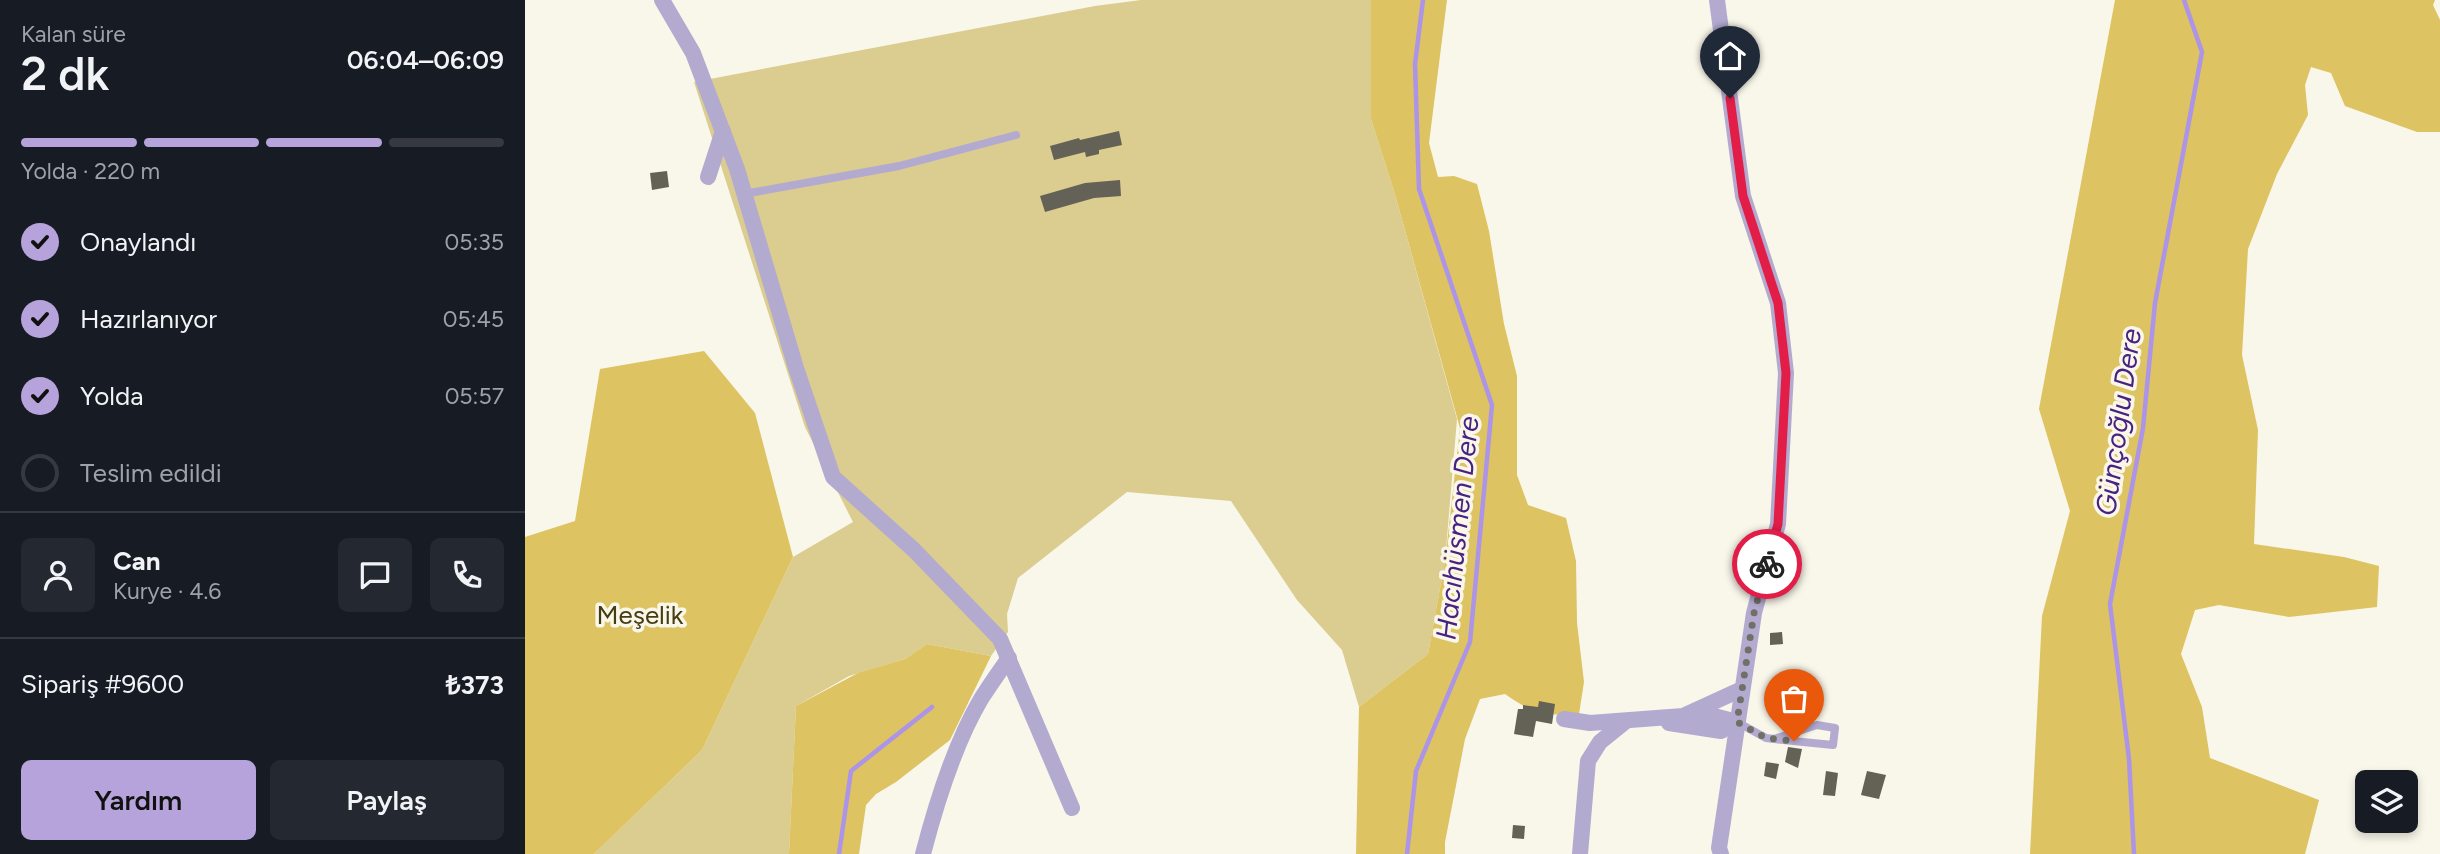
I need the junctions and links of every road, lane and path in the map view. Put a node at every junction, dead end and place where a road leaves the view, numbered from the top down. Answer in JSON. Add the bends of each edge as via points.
{"nodes":[{"id":1,"x":662,"y":0,"type":"edge"},
{"id":2,"x":1717,"y":0,"type":"edge"},
{"id":3,"x":723,"y":131,"type":"junction"},
{"id":4,"x":1016,"y":135,"type":"dead end"},
{"id":5,"x":708,"y":177,"type":"dead end"},
{"id":6,"x":744,"y":194,"type":"junction"},
{"id":7,"x":1009,"y":658,"type":"junction"},
{"id":8,"x":1742,"y":689,"type":"junction"},
{"id":9,"x":1695,"y":711,"type":"junction"},
{"id":10,"x":1564,"y":719,"type":"dead end"},
{"id":11,"x":1653,"y":720,"type":"junction"},
{"id":12,"x":1626,"y":721,"type":"junction"},
{"id":13,"x":1737,"y":722,"type":"junction"},
{"id":14,"x":1774,"y":739,"type":"junction"},
{"id":15,"x":1072,"y":808,"type":"dead end"},
{"id":16,"x":923,"y":854,"type":"edge"},
{"id":17,"x":1580,"y":854,"type":"edge"},
{"id":18,"x":1721,"y":854,"type":"edge"}],
"edges":[{"from":1,"to":3,"type":"street","via":[[693,52]]},
{"from":2,"to":8,"type":"street","via":[[1743,196],[1778,303],[1786,373],[1778,524],[1754,613]]},
{"from":3,"to":5,"type":"street"},
{"from":3,"to":6,"type":"street"},
{"from":4,"to":6,"type":"lane","via":[[899,166]]},
{"from":6,"to":7,"type":"street","via":[[833,477],[914,550],[991,629]]},
{"from":7,"to":15,"type":"street"},
{"from":7,"to":16,"type":"street","via":[[980,701],[953,761]]},
{"from":8,"to":9,"type":"street"},
{"from":8,"to":13,"type":"street"},
{"from":9,"to":11,"type":"street"},
{"from":9,"to":13,"type":"street"},
{"from":10,"to":12,"type":"street"},
{"from":11,"to":12,"type":"street"},
{"from":11,"to":13,"type":"street","via":[[1721,731]]},
{"from":12,"to":17,"type":"street","via":[[1600,743],[1588,761]]},
{"from":13,"to":14,"type":"lane"},
{"from":13,"to":18,"type":"street"},
{"from":14,"to":14,"type":"lane","via":[[1833,745],[1835,728],[1817,725]]}]}
